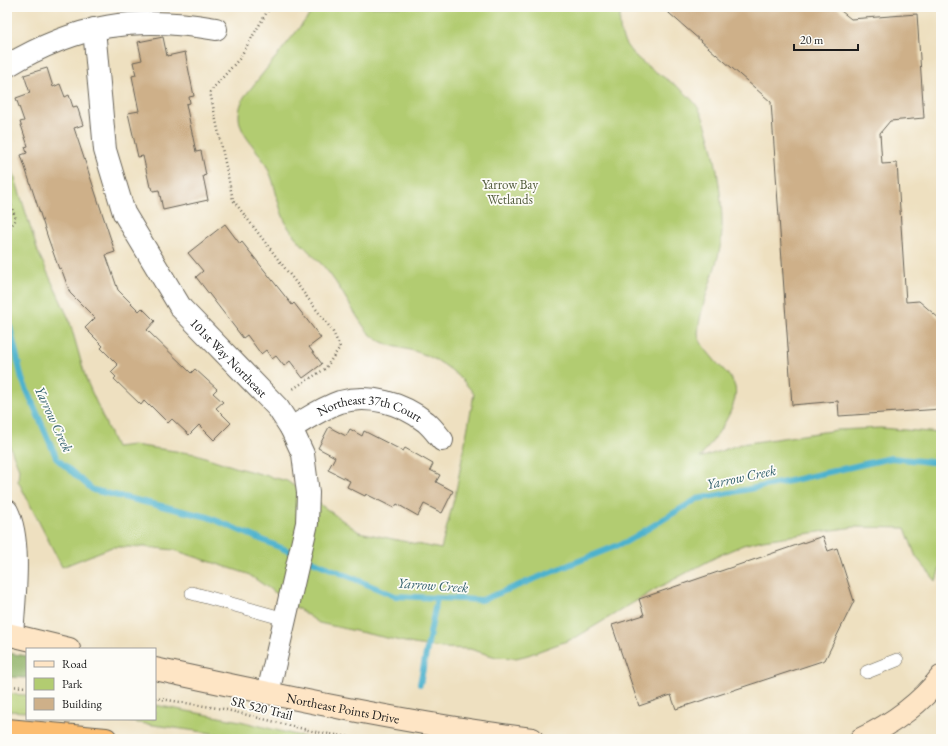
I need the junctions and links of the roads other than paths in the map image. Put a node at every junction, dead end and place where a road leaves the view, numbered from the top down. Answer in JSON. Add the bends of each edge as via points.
{"nodes":[{"id":1,"x":94,"y":29,"type":"junction"},
{"id":2,"x":216,"y":29,"type":"dead end"},
{"id":3,"x":7,"y":66,"type":"edge"},
{"id":4,"x":291,"y":428,"type":"junction"},
{"id":5,"x":442,"y":440,"type":"dead end"},
{"id":6,"x":7,"y":511,"type":"edge"},
{"id":7,"x":192,"y":593,"type":"dead end"},
{"id":8,"x":285,"y":619,"type":"junction"},
{"id":9,"x":10,"y":635,"type":"edge"},
{"id":10,"x":65,"y":648,"type":"edge"},
{"id":11,"x":897,"y":660,"type":"dead end"},
{"id":12,"x":156,"y":669,"type":"edge"},
{"id":13,"x":867,"y":672,"type":"dead end"},
{"id":14,"x":941,"y":677,"type":"edge"},
{"id":15,"x":268,"y":693,"type":"junction"},
{"id":16,"x":7,"y":730,"type":"edge"},
{"id":17,"x":106,"y":739,"type":"edge"},
{"id":18,"x":532,"y":739,"type":"edge"},
{"id":19,"x":861,"y":739,"type":"edge"}],
"edges":[{"from":1,"to":2,"type":"street","via":[[124,23],[155,22],[186,23]]},
{"from":1,"to":3,"type":"street","via":[[62,38]]},
{"from":1,"to":4,"type":"street","name":"101st Way Northeast","via":[[105,150],[124,213],[181,308],[272,401]]},
{"from":4,"to":5,"type":"street","name":"Northeast 37th Court","via":[[319,411],[341,402],[364,399],[386,401],[408,410],[427,423]]},
{"from":4,"to":8,"type":"street","name":"101st Way Northeast","via":[[303,454],[307,486],[307,523]]},
{"from":6,"to":9,"type":"street","via":[[15,549],[16,577]]},
{"from":7,"to":8,"type":"lane"},
{"from":8,"to":15,"type":"street","name":"101st Way Northeast"},
{"from":9,"to":10,"type":"street"},
{"from":11,"to":13,"type":"lane"},
{"from":12,"to":15,"type":"street","name":"Northeast Points Drive"},
{"from":14,"to":19,"type":"street","via":[[930,691],[895,720]]},
{"from":15,"to":18,"type":"street","name":"Northeast Points Drive","via":[[470,731]]},
{"from":16,"to":17,"type":"highway"}]}
